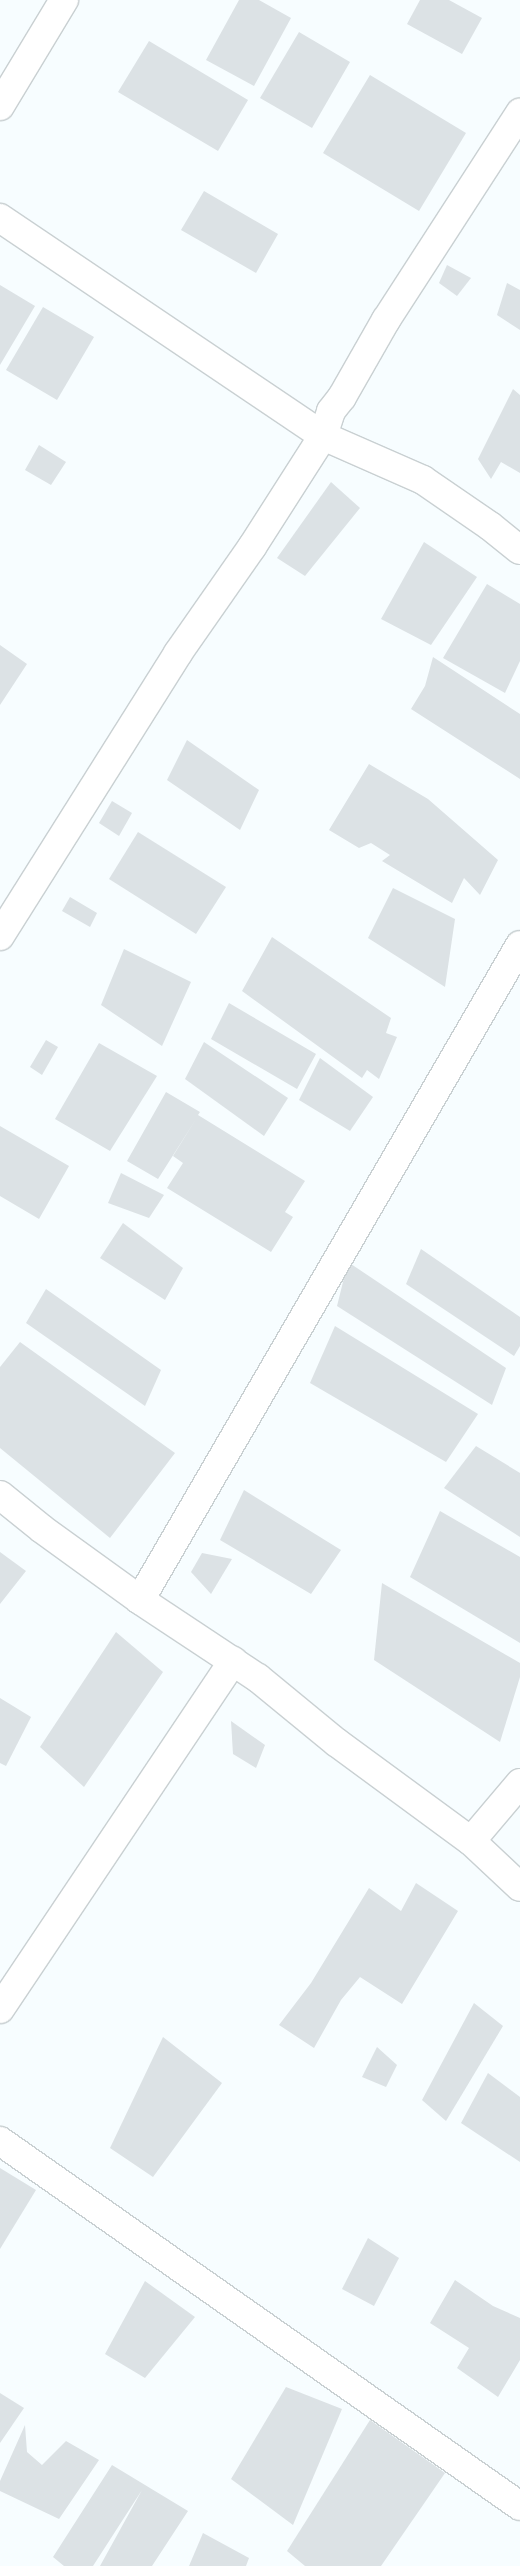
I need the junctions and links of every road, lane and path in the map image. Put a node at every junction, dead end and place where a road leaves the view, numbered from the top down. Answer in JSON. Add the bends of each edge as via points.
{"nodes":[{"id":1,"x":64,"y":0,"type":"edge"},
{"id":2,"x":0,"y":106,"type":"edge"},
{"id":3,"x":520,"y":113,"type":"edge"},
{"id":4,"x":0,"y":218,"type":"edge"},
{"id":5,"x":322,"y":436,"type":"junction"},
{"id":6,"x":520,"y":550,"type":"edge"},
{"id":7,"x":0,"y":936,"type":"edge"},
{"id":8,"x":520,"y":945,"type":"edge"},
{"id":9,"x":0,"y":1495,"type":"edge"},
{"id":10,"x":140,"y":1600,"type":"junction"},
{"id":11,"x":233,"y":1661,"type":"junction"},
{"id":12,"x":520,"y":1783,"type":"edge"},
{"id":13,"x":471,"y":1841,"type":"junction"},
{"id":14,"x":520,"y":1888,"type":"edge"},
{"id":15,"x":0,"y":2009,"type":"edge"},
{"id":16,"x":0,"y":2141,"type":"edge"},
{"id":17,"x":520,"y":2506,"type":"edge"}],
"edges":[{"from":1,"to":2,"type":"street"},
{"from":3,"to":5,"type":"street","via":[[386,320],[331,411]]},
{"from":4,"to":5,"type":"street"},
{"from":5,"to":6,"type":"street","via":[[423,480]]},
{"from":5,"to":7,"type":"street","via":[[252,547],[178,653]]},
{"from":8,"to":10,"type":"street"},
{"from":9,"to":10,"type":"street"},
{"from":10,"to":11,"type":"street"},
{"from":11,"to":13,"type":"street"},
{"from":11,"to":15,"type":"street"},
{"from":12,"to":13,"type":"street"},
{"from":13,"to":14,"type":"street"},
{"from":16,"to":17,"type":"street"}]}
